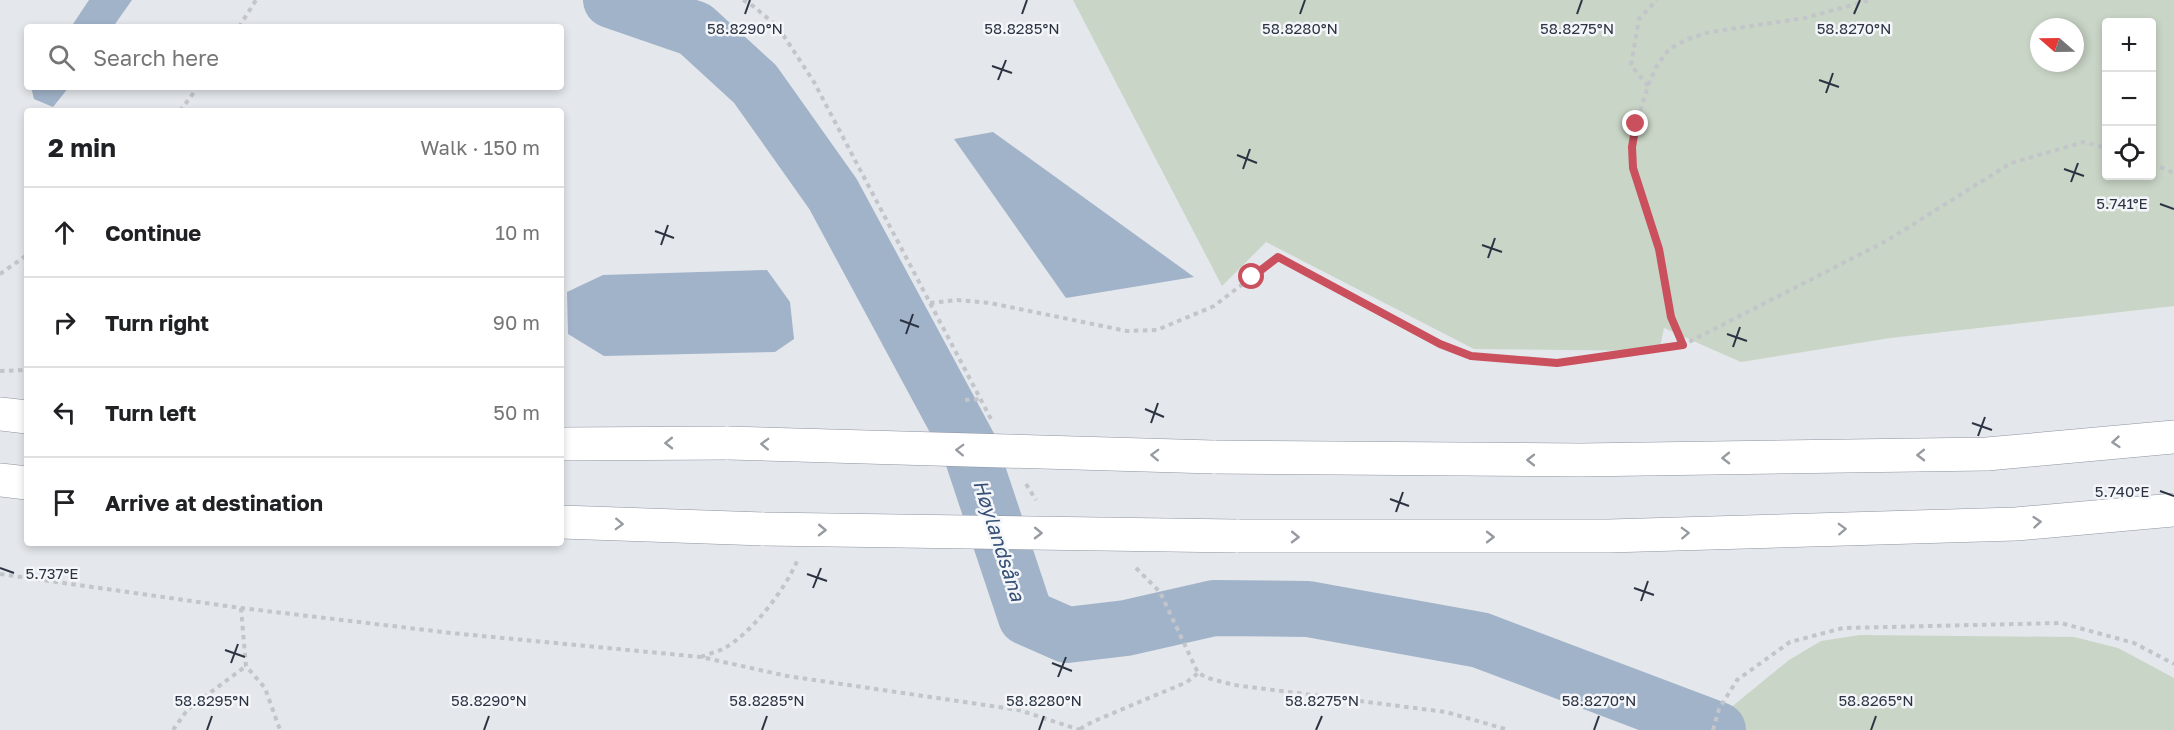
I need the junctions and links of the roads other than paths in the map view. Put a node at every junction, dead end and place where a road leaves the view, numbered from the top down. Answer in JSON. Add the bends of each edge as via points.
{"nodes":[{"id":1,"x":0,"y":414,"type":"edge"},
{"id":2,"x":24,"y":417,"type":"edge"},
{"id":3,"x":2174,"y":437,"type":"edge"},
{"id":4,"x":564,"y":444,"type":"edge"},
{"id":5,"x":0,"y":480,"type":"edge"},
{"id":6,"x":24,"y":483,"type":"edge"},
{"id":7,"x":2174,"y":510,"type":"edge"},
{"id":8,"x":564,"y":522,"type":"edge"}],
"edges":[{"from":1,"to":2,"type":"highway"},
{"from":3,"to":4,"type":"highway","one_way":true,"bridge":true,"via":[[1987,454],[1580,460],[1213,457],[728,443]]},
{"from":5,"to":6,"type":"highway"},
{"from":8,"to":7,"type":"highway","one_way":true,"bridge":true,"via":[[1236,536],[1609,536],[2016,524]]}]}
